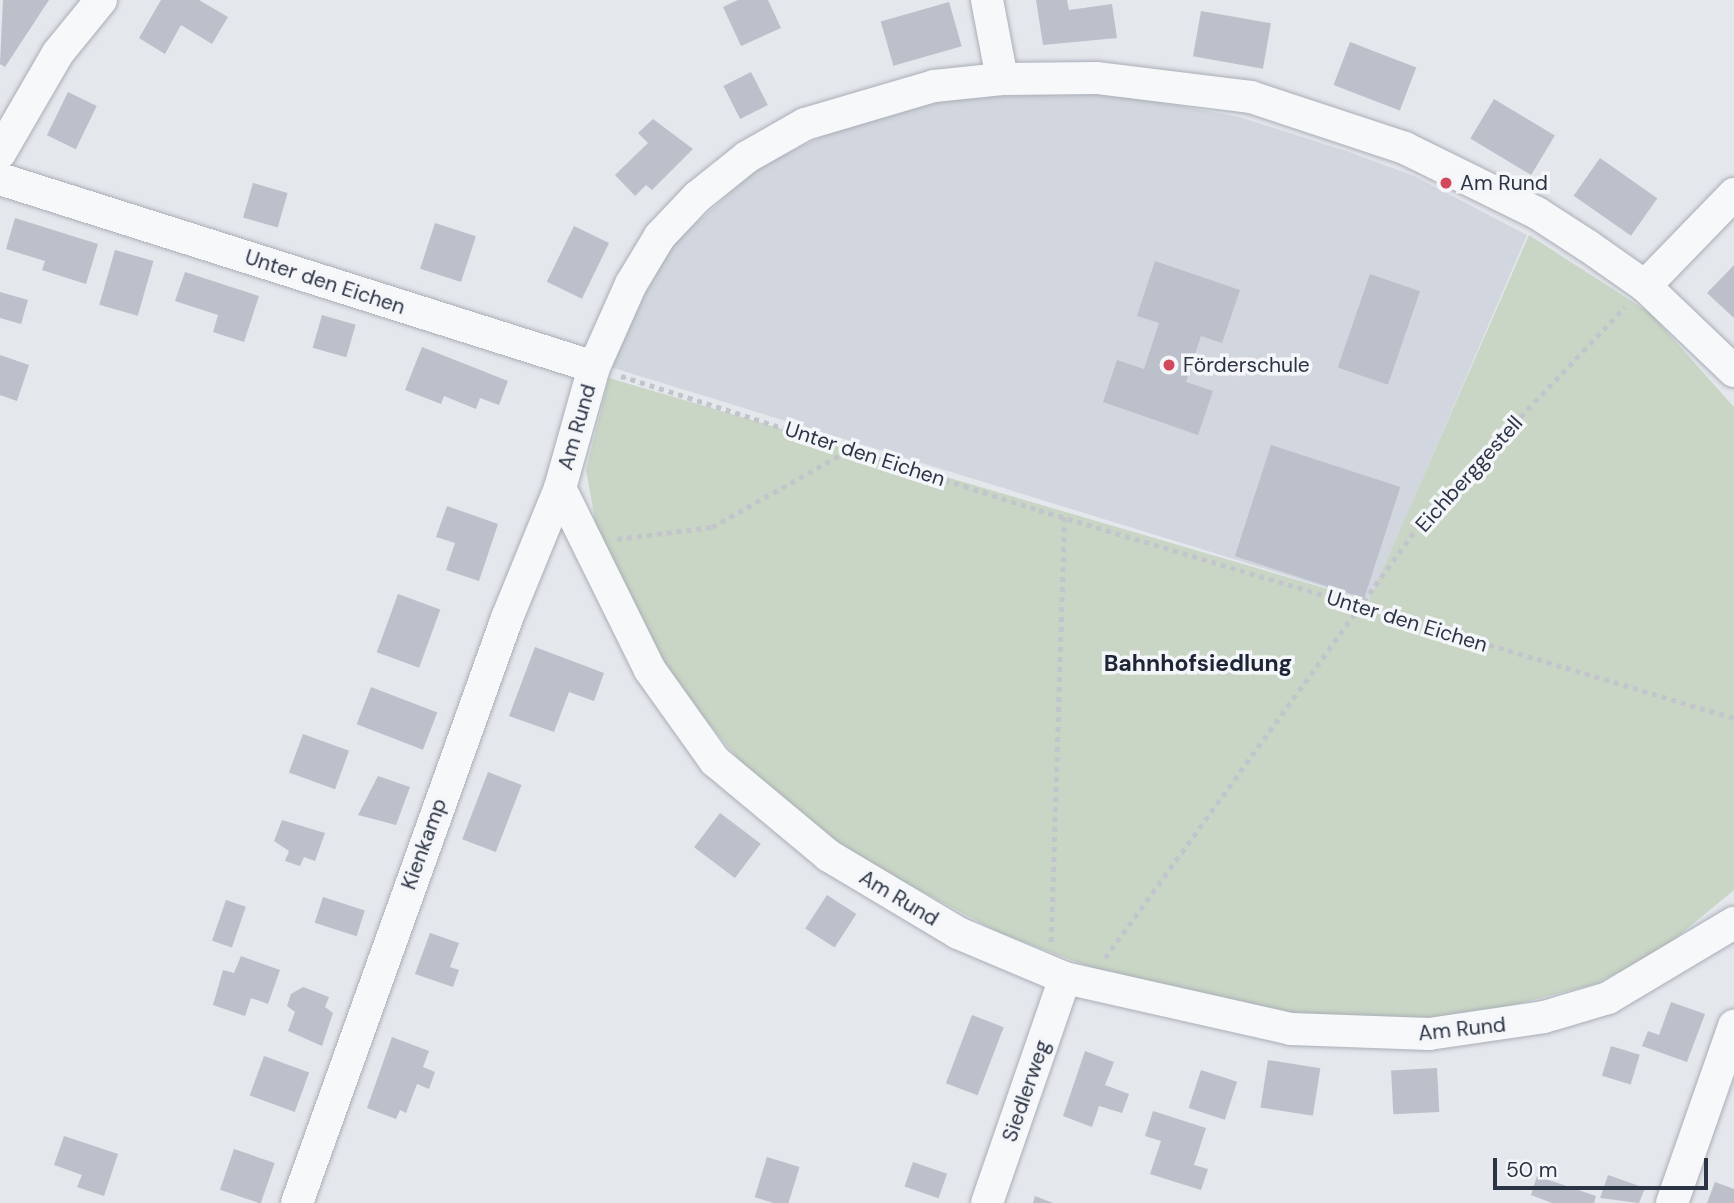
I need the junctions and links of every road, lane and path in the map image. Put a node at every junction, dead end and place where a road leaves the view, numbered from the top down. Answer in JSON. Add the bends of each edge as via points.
{"nodes":[{"id":1,"x":101,"y":0,"type":"edge"},
{"id":2,"x":987,"y":0,"type":"edge"},
{"id":3,"x":1002,"y":79,"type":"junction"},
{"id":4,"x":0,"y":153,"type":"edge"},
{"id":5,"x":0,"y":179,"type":"edge"},
{"id":6,"x":1734,"y":194,"type":"edge"},
{"id":7,"x":1645,"y":286,"type":"junction"},
{"id":8,"x":594,"y":367,"type":"junction"},
{"id":9,"x":1734,"y":371,"type":"edge"},
{"id":10,"x":850,"y":449,"type":"junction"},
{"id":11,"x":560,"y":488,"type":"junction"},
{"id":12,"x":1064,"y":517,"type":"junction"},
{"id":13,"x":586,"y":543,"type":"junction"},
{"id":14,"x":1363,"y":607,"type":"junction"},
{"id":15,"x":1734,"y":718,"type":"edge"},
{"id":16,"x":1734,"y":923,"type":"edge"},
{"id":17,"x":1065,"y":977,"type":"junction"},
{"id":18,"x":1734,"y":1026,"type":"edge"},
{"id":19,"x":296,"y":1203,"type":"edge"},
{"id":20,"x":987,"y":1203,"type":"edge"},
{"id":21,"x":1672,"y":1203,"type":"edge"}],
"edges":[{"from":1,"to":4,"type":"street","via":[[58,54]]},
{"from":2,"to":3,"type":"street"},
{"from":3,"to":7,"type":"street","name":"Am Rund","via":[[1160,83],[1251,97],[1322,119],[1453,169],[1537,213]]},
{"from":3,"to":8,"type":"street","name":"Am Rund","via":[[934,86],[864,104],[805,124],[747,156],[660,236],[631,284]]},
{"from":5,"to":8,"type":"street","name":"Unter den Eichen"},
{"from":6,"to":7,"type":"street"},
{"from":7,"to":9,"type":"street","name":"Am Rund"},
{"from":7,"to":14,"type":"path","name":"Eichberggestell","via":[[1424,519]]},
{"from":8,"to":10,"type":"path","name":"Unter den Eichen"},
{"from":8,"to":11,"type":"street","name":"Am Rund"},
{"from":10,"to":12,"type":"path","name":"Unter den Eichen"},
{"from":10,"to":13,"type":"path","via":[[712,527]]},
{"from":11,"to":13,"type":"street","name":"Am Rund"},
{"from":11,"to":19,"type":"street","name":"Kienkamp","via":[[507,618]]},
{"from":12,"to":14,"type":"path","name":"Unter den Eichen"},
{"from":12,"to":17,"type":"path","via":[[1051,948]]},
{"from":13,"to":17,"type":"street","name":"Am Rund","via":[[670,706],[724,769],[829,856],[958,933]]},
{"from":14,"to":15,"type":"path","name":"Unter den Eichen"},
{"from":14,"to":17,"type":"path","name":"Eichberggestell"},
{"from":16,"to":17,"type":"street","name":"Am Rund","via":[[1608,998],[1544,1017],[1429,1034],[1291,1029]]},
{"from":17,"to":20,"type":"street","name":"Siedlerweg"},
{"from":18,"to":21,"type":"street"}]}
